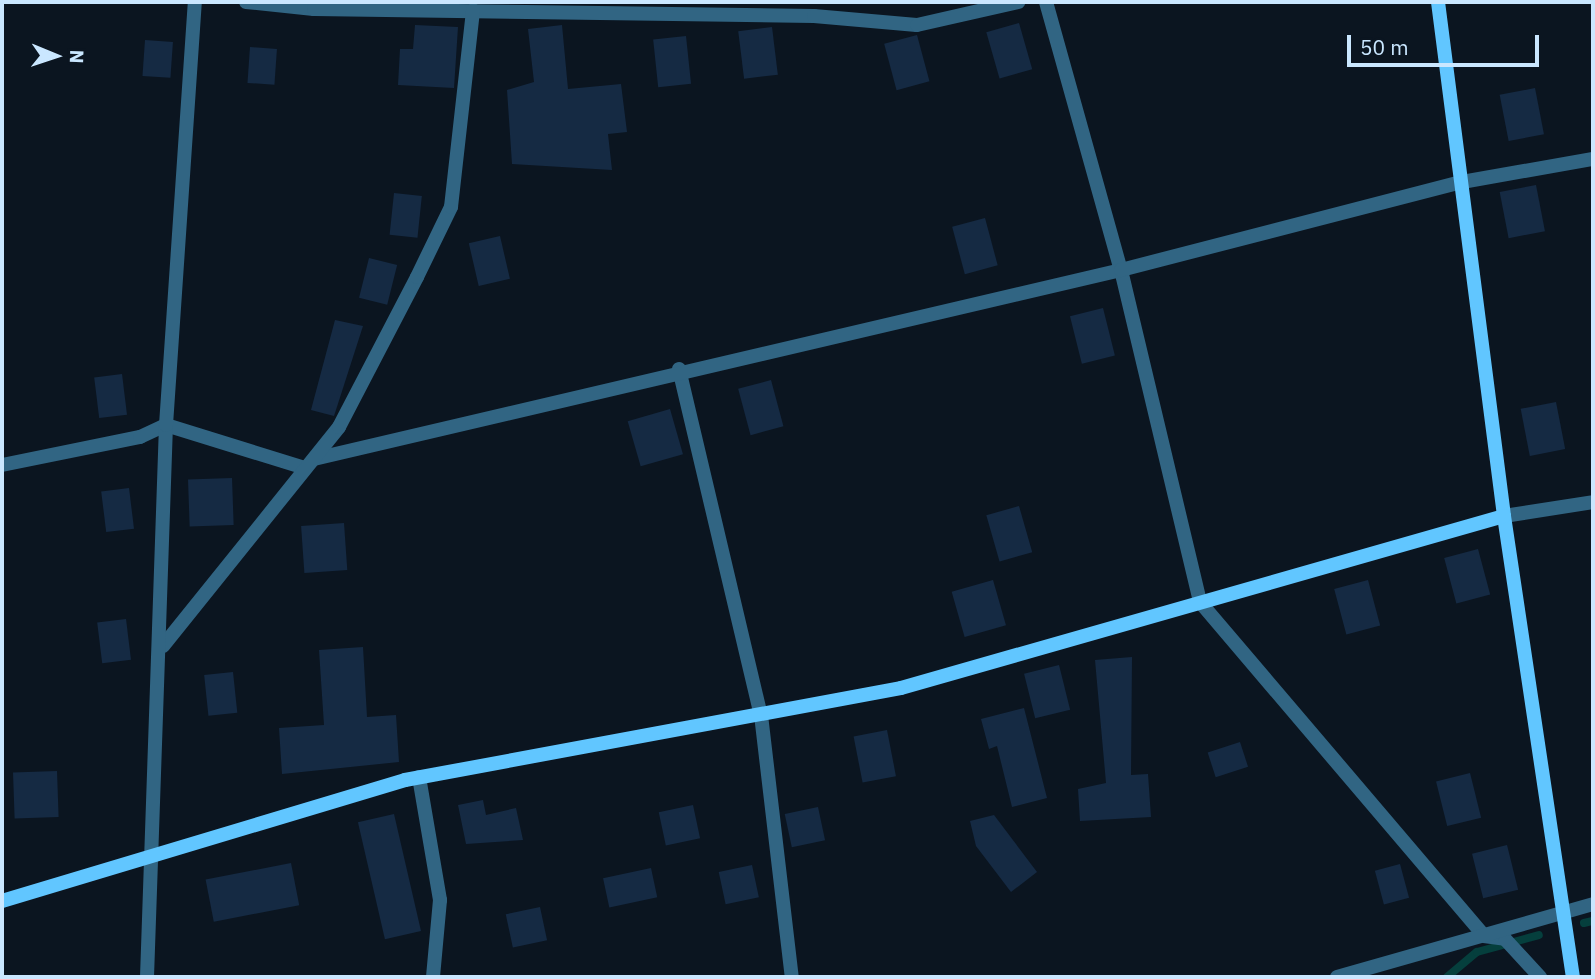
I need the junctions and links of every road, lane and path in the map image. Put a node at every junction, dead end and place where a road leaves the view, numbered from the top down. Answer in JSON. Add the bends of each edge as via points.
{"nodes":[{"id":1,"x":195,"y":2,"type":"edge"},
{"id":2,"x":246,"y":2,"type":"edge"},
{"id":3,"x":1018,"y":2,"type":"edge"},
{"id":4,"x":1046,"y":2,"type":"edge"},
{"id":5,"x":1438,"y":2,"type":"edge"},
{"id":6,"x":563,"y":5,"type":"edge"},
{"id":7,"x":473,"y":10,"type":"junction"},
{"id":8,"x":1593,"y":159,"type":"edge"},
{"id":9,"x":1462,"y":182,"type":"junction"},
{"id":10,"x":1121,"y":270,"type":"junction"},
{"id":11,"x":679,"y":369,"type":"junction"},
{"id":12,"x":166,"y":425,"type":"junction"},
{"id":13,"x":309,"y":463,"type":"junction"},
{"id":14,"x":2,"y":465,"type":"edge"},
{"id":15,"x":1593,"y":502,"type":"edge"},
{"id":16,"x":1504,"y":516,"type":"junction"},
{"id":17,"x":1200,"y":601,"type":"junction"},
{"id":18,"x":162,"y":647,"type":"junction"},
{"id":19,"x":761,"y":715,"type":"junction"},
{"id":20,"x":419,"y":777,"type":"junction"},
{"id":21,"x":154,"y":860,"type":"junction"},
{"id":22,"x":2,"y":901,"type":"edge"},
{"id":23,"x":1593,"y":904,"type":"edge"},
{"id":24,"x":1565,"y":913,"type":"junction"},
{"id":25,"x":1484,"y":936,"type":"junction"},
{"id":26,"x":147,"y":977,"type":"edge"},
{"id":27,"x":433,"y":977,"type":"edge"},
{"id":28,"x":792,"y":977,"type":"edge"},
{"id":29,"x":1337,"y":977,"type":"edge"},
{"id":30,"x":1540,"y":977,"type":"edge"},
{"id":31,"x":1573,"y":977,"type":"edge"}],
"edges":[{"from":1,"to":12,"type":"street"},
{"from":2,"to":7,"type":"street"},
{"from":3,"to":6,"type":"street","via":[[917,24]]},
{"from":4,"to":10,"type":"street"},
{"from":5,"to":9,"type":"street"},
{"from":6,"to":7,"type":"street"},
{"from":7,"to":13,"type":"street","via":[[451,207],[339,427]]},
{"from":8,"to":9,"type":"street"},
{"from":9,"to":10,"type":"street"},
{"from":9,"to":16,"type":"street"},
{"from":10,"to":11,"type":"street"},
{"from":10,"to":17,"type":"street"},
{"from":11,"to":13,"type":"street"},
{"from":11,"to":19,"type":"street"},
{"from":12,"to":13,"type":"street"},
{"from":12,"to":14,"type":"street","via":[[140,437]]},
{"from":12,"to":18,"type":"street"},
{"from":13,"to":18,"type":"street"},
{"from":15,"to":16,"type":"street"},
{"from":16,"to":17,"type":"street"},
{"from":16,"to":24,"type":"street"},
{"from":17,"to":19,"type":"street","via":[[901,688]]},
{"from":17,"to":25,"type":"street"},
{"from":18,"to":21,"type":"street"},
{"from":19,"to":20,"type":"street"},
{"from":19,"to":28,"type":"street"},
{"from":20,"to":21,"type":"street"},
{"from":20,"to":27,"type":"street","via":[[440,900]]},
{"from":21,"to":22,"type":"street"},
{"from":21,"to":26,"type":"street"},
{"from":23,"to":24,"type":"street"},
{"from":24,"to":25,"type":"street"},
{"from":24,"to":31,"type":"street"},
{"from":25,"to":29,"type":"street"},
{"from":25,"to":30,"type":"street","via":[[1511,945]]}]}
